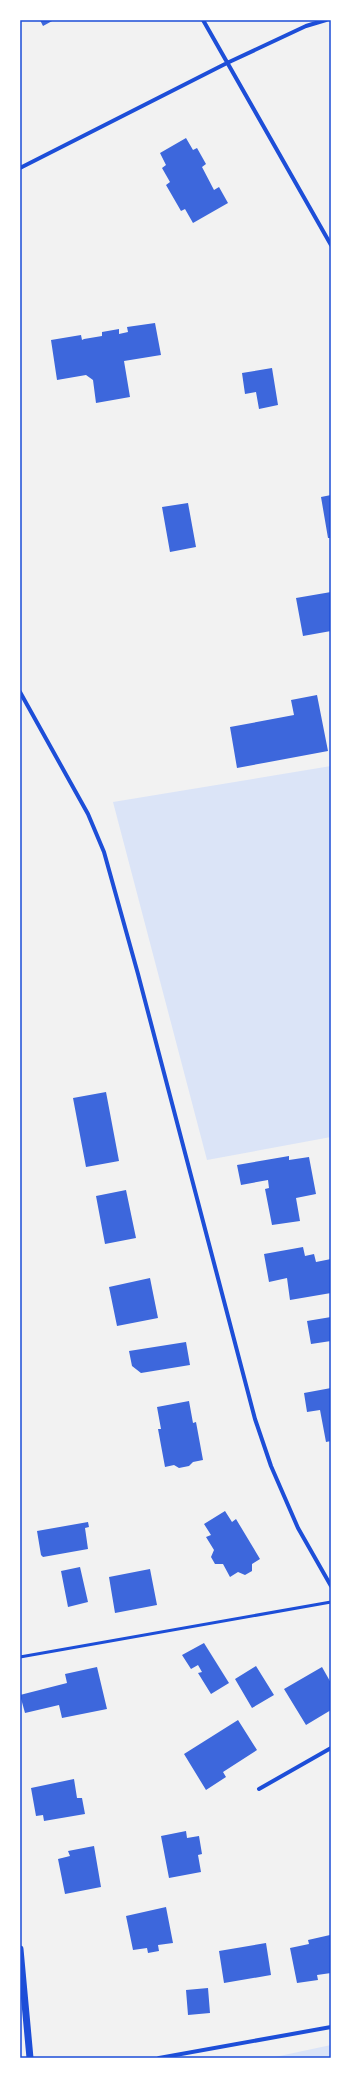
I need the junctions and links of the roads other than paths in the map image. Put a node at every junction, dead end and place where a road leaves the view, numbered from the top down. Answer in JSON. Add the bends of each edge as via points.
{"nodes":[{"id":1,"x":204,"y":20,"type":"edge"},
{"id":2,"x":326,"y":20,"type":"edge"},
{"id":3,"x":227,"y":63,"type":"junction"},
{"id":4,"x":20,"y":168,"type":"edge"},
{"id":5,"x":331,"y":245,"type":"edge"},
{"id":6,"x":20,"y":692,"type":"edge"},
{"id":7,"x":331,"y":1586,"type":"edge"},
{"id":8,"x":331,"y":1602,"type":"edge"},
{"id":9,"x":20,"y":1657,"type":"edge"},
{"id":10,"x":331,"y":1748,"type":"edge"},
{"id":11,"x":259,"y":1789,"type":"dead end"},
{"id":12,"x":20,"y":1949,"type":"edge"},
{"id":13,"x":331,"y":2027,"type":"edge"},
{"id":14,"x":30,"y":2058,"type":"edge"},
{"id":15,"x":159,"y":2058,"type":"edge"}],
"edges":[{"from":1,"to":3,"type":"street"},
{"from":2,"to":3,"type":"street","via":[[306,26]]},
{"from":3,"to":4,"type":"street"},
{"from":3,"to":5,"type":"street"},
{"from":6,"to":7,"type":"street","via":[[88,814],[104,852],[255,1419],[271,1466],[298,1528]]},
{"from":8,"to":9,"type":"lane"},
{"from":10,"to":11,"type":"street"},
{"from":12,"to":14,"type":"street"},
{"from":13,"to":15,"type":"street"}]}
